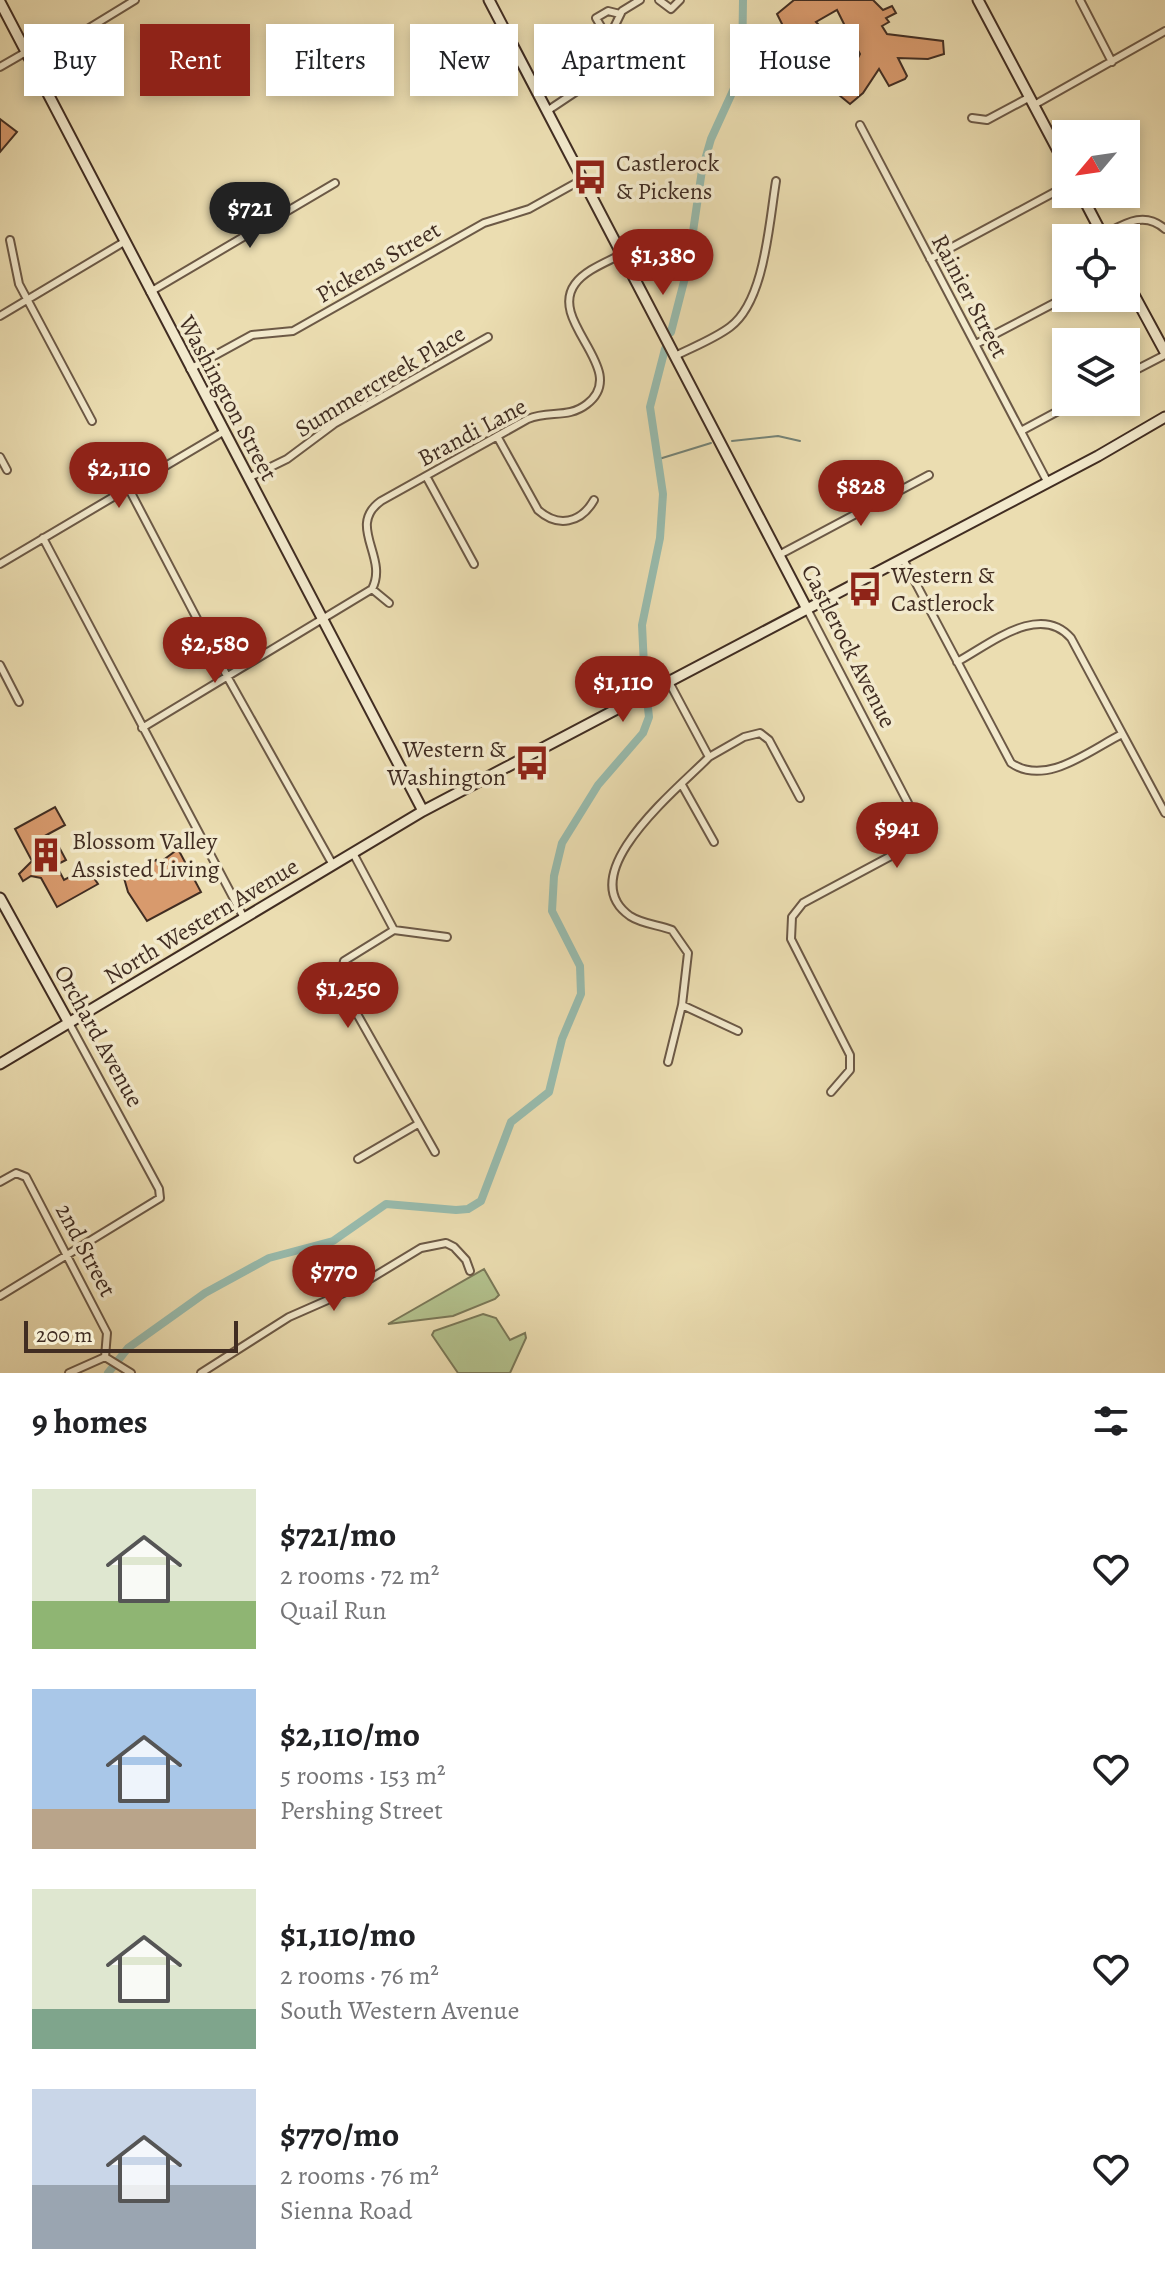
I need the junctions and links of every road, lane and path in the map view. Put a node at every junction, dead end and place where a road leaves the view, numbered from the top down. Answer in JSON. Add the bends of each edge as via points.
{"nodes":[{"id":1,"x":135,"y":0,"type":"edge"},
{"id":2,"x":489,"y":0,"type":"edge"},
{"id":3,"x":640,"y":0,"type":"edge"},
{"id":4,"x":659,"y":0,"type":"edge"},
{"id":5,"x":680,"y":0,"type":"edge"},
{"id":6,"x":978,"y":0,"type":"edge"},
{"id":7,"x":1080,"y":0,"type":"edge"},
{"id":8,"x":0,"y":2,"type":"edge"},
{"id":9,"x":620,"y":14,"type":"junction"},
{"id":10,"x":96,"y":24,"type":"edge"},
{"id":11,"x":600,"y":24,"type":"edge"},
{"id":12,"x":616,"y":24,"type":"edge"},
{"id":13,"x":1165,"y":31,"type":"edge"},
{"id":14,"x":24,"y":48,"type":"edge"},
{"id":15,"x":24,"y":53,"type":"edge"},
{"id":16,"x":1112,"y":62,"type":"junction"},
{"id":17,"x":0,"y":67,"type":"edge"},
{"id":18,"x":49,"y":96,"type":"edge"},
{"id":19,"x":570,"y":96,"type":"edge"},
{"id":20,"x":1032,"y":101,"type":"junction"},
{"id":21,"x":547,"y":111,"type":"junction"},
{"id":22,"x":972,"y":118,"type":"dead end"},
{"id":23,"x":860,"y":125,"type":"dead end"},
{"id":24,"x":1052,"y":139,"type":"edge"},
{"id":25,"x":583,"y":179,"type":"junction"},
{"id":26,"x":776,"y":181,"type":"dead end"},
{"id":27,"x":335,"y":183,"type":"dead end"},
{"id":28,"x":1052,"y":194,"type":"edge"},
{"id":29,"x":1126,"y":224,"type":"edge"},
{"id":30,"x":1165,"y":229,"type":"edge"},
{"id":31,"x":10,"y":240,"type":"dead end"},
{"id":32,"x":124,"y":242,"type":"junction"},
{"id":33,"x":622,"y":254,"type":"junction"},
{"id":34,"x":930,"y":259,"type":"junction"},
{"id":35,"x":150,"y":292,"type":"junction"},
{"id":36,"x":28,"y":299,"type":"junction"},
{"id":37,"x":1052,"y":304,"type":"edge"},
{"id":38,"x":1140,"y":307,"type":"edge"},
{"id":39,"x":0,"y":316,"type":"edge"},
{"id":40,"x":488,"y":337,"type":"dead end"},
{"id":41,"x":976,"y":344,"type":"junction"},
{"id":42,"x":1165,"y":354,"type":"edge"},
{"id":43,"x":675,"y":356,"type":"junction"},
{"id":44,"x":1140,"y":367,"type":"edge"},
{"id":45,"x":190,"y":369,"type":"junction"},
{"id":46,"x":1052,"y":414,"type":"edge"},
{"id":47,"x":92,"y":421,"type":"dead end"},
{"id":48,"x":1163,"y":421,"type":"edge"},
{"id":49,"x":1021,"y":431,"type":"junction"},
{"id":50,"x":223,"y":432,"type":"junction"},
{"id":51,"x":497,"y":436,"type":"junction"},
{"id":52,"x":0,"y":457,"type":"edge"},
{"id":53,"x":7,"y":470,"type":"dead end"},
{"id":54,"x":929,"y":475,"type":"dead end"},
{"id":55,"x":426,"y":476,"type":"junction"},
{"id":56,"x":248,"y":478,"type":"junction"},
{"id":57,"x":1048,"y":483,"type":"junction"},
{"id":58,"x":128,"y":487,"type":"junction"},
{"id":59,"x":594,"y":500,"type":"dead end"},
{"id":60,"x":43,"y":538,"type":"junction"},
{"id":61,"x":779,"y":555,"type":"junction"},
{"id":62,"x":903,"y":559,"type":"junction"},
{"id":63,"x":0,"y":564,"type":"edge"},
{"id":64,"x":474,"y":564,"type":"dead end"},
{"id":65,"x":372,"y":589,"type":"junction"},
{"id":66,"x":389,"y":603,"type":"dead end"},
{"id":67,"x":807,"y":609,"type":"junction"},
{"id":68,"x":322,"y":618,"type":"junction"},
{"id":69,"x":957,"y":662,"type":"junction"},
{"id":70,"x":0,"y":665,"type":"edge"},
{"id":71,"x":228,"y":678,"type":"junction"},
{"id":72,"x":669,"y":682,"type":"junction"},
{"id":73,"x":19,"y":702,"type":"dead end"},
{"id":74,"x":142,"y":728,"type":"junction"},
{"id":75,"x":1122,"y":734,"type":"junction"},
{"id":76,"x":709,"y":757,"type":"junction"},
{"id":77,"x":682,"y":785,"type":"junction"},
{"id":78,"x":800,"y":798,"type":"dead end"},
{"id":79,"x":423,"y":811,"type":"junction"},
{"id":80,"x":1165,"y":813,"type":"edge"},
{"id":81,"x":714,"y":842,"type":"dead end"},
{"id":82,"x":353,"y":853,"type":"junction"},
{"id":83,"x":333,"y":865,"type":"junction"},
{"id":84,"x":0,"y":898,"type":"edge"},
{"id":85,"x":244,"y":918,"type":"junction"},
{"id":86,"x":394,"y":930,"type":"junction"},
{"id":87,"x":447,"y":937,"type":"dead end"},
{"id":88,"x":682,"y":1005,"type":"junction"},
{"id":89,"x":69,"y":1023,"type":"junction"},
{"id":90,"x":738,"y":1031,"type":"dead end"},
{"id":91,"x":668,"y":1062,"type":"dead end"},
{"id":92,"x":0,"y":1064,"type":"edge"},
{"id":93,"x":831,"y":1092,"type":"dead end"},
{"id":94,"x":418,"y":1124,"type":"junction"},
{"id":95,"x":435,"y":1152,"type":"dead end"},
{"id":96,"x":358,"y":1159,"type":"dead end"},
{"id":97,"x":0,"y":1182,"type":"edge"},
{"id":98,"x":68,"y":1256,"type":"junction"},
{"id":99,"x":470,"y":1271,"type":"dead end"},
{"id":100,"x":0,"y":1296,"type":"edge"},
{"id":101,"x":109,"y":1359,"type":"junction"},
{"id":102,"x":69,"y":1373,"type":"edge"},
{"id":103,"x":131,"y":1373,"type":"edge"},
{"id":104,"x":201,"y":1373,"type":"edge"}],
"edges":[{"from":1,"to":10,"type":"street"},
{"from":2,"to":21,"type":"street","name":"Castlerock Avenue"},
{"from":3,"to":9,"type":"street"},
{"from":4,"to":5,"type":"street","via":[[671,9]]},
{"from":6,"to":20,"type":"street"},
{"from":7,"to":16,"type":"street"},
{"from":8,"to":14,"type":"street","name":"Washington Street"},
{"from":9,"to":11,"type":"street","via":[[608,11],[596,18]]},
{"from":9,"to":12,"type":"street"},
{"from":13,"to":16,"type":"street"},
{"from":15,"to":17,"type":"street"},
{"from":16,"to":20,"type":"street"},
{"from":18,"to":32,"type":"street","name":"Washington Street"},
{"from":19,"to":21,"type":"street"},
{"from":20,"to":22,"type":"street","via":[[987,120]]},
{"from":20,"to":24,"type":"street"},
{"from":21,"to":25,"type":"street","name":"Castlerock Avenue"},
{"from":23,"to":34,"type":"street","name":"Rainier Street"},
{"from":25,"to":33,"type":"street","name":"Castlerock Avenue"},
{"from":25,"to":45,"type":"street","name":"Pickens Street","via":[[529,209],[484,223],[299,328],[252,335]]},
{"from":26,"to":43,"type":"street","via":[[748,307],[730,328]]},
{"from":27,"to":35,"type":"street"},
{"from":28,"to":34,"type":"street"},
{"from":29,"to":30,"type":"street","via":[[1154,221]]},
{"from":31,"to":36,"type":"street","via":[[18,280]]},
{"from":32,"to":35,"type":"street","name":"Washington Street"},
{"from":32,"to":36,"type":"street"},
{"from":33,"to":43,"type":"street","name":"Castlerock Avenue"},
{"from":33,"to":51,"type":"street","name":"Brandi Lane","via":[[581,278],[569,299],[571,316],[597,366],[595,396],[572,413],[536,416]]},
{"from":34,"to":41,"type":"street","name":"Rainier Street"},
{"from":35,"to":45,"type":"street","name":"Washington Street"},
{"from":36,"to":39,"type":"street"},
{"from":36,"to":47,"type":"street"},
{"from":37,"to":41,"type":"street"},
{"from":38,"to":42,"type":"street"},
{"from":40,"to":56,"type":"street","name":"Summercreek Place"},
{"from":41,"to":49,"type":"street","name":"Rainier Street"},
{"from":42,"to":44,"type":"street"},
{"from":43,"to":61,"type":"street","name":"Castlerock Avenue"},
{"from":45,"to":50,"type":"street","name":"Washington Street"},
{"from":46,"to":49,"type":"street"},
{"from":48,"to":57,"type":"street","name":"North Western Avenue"},
{"from":49,"to":57,"type":"street","name":"Rainier Street"},
{"from":50,"to":56,"type":"street","name":"Washington Street"},
{"from":50,"to":58,"type":"street"},
{"from":51,"to":55,"type":"street","name":"Brandi Lane"},
{"from":51,"to":59,"type":"street","via":[[545,516],[562,522],[574,519]]},
{"from":52,"to":53,"type":"street"},
{"from":54,"to":61,"type":"street"},
{"from":55,"to":64,"type":"street"},
{"from":55,"to":65,"type":"street","name":"Brandi Lane","via":[[369,513],[365,531],[378,567]]},
{"from":56,"to":68,"type":"street","name":"Washington Street"},
{"from":57,"to":62,"type":"street","name":"North Western Avenue"},
{"from":58,"to":60,"type":"street"},
{"from":58,"to":71,"type":"street"},
{"from":60,"to":63,"type":"street"},
{"from":60,"to":74,"type":"street"},
{"from":61,"to":67,"type":"street","name":"Castlerock Avenue"},
{"from":62,"to":67,"type":"street","name":"North Western Avenue"},
{"from":62,"to":69,"type":"street"},
{"from":65,"to":66,"type":"street"},
{"from":65,"to":68,"type":"street"},
{"from":67,"to":72,"type":"street","name":"North Western Avenue"},
{"from":67,"to":93,"type":"street","name":"Castlerock Avenue","via":[[916,824],[904,849],[803,903],[792,917],[791,939],[850,1055],[850,1070]]},
{"from":68,"to":71,"type":"street"},
{"from":68,"to":79,"type":"street","name":"Washington Street"},
{"from":69,"to":75,"type":"street","via":[[1011,763],[1022,770],[1046,772]]},
{"from":69,"to":75,"type":"street","via":[[1029,624],[1061,626]]},
{"from":70,"to":73,"type":"street"},
{"from":71,"to":74,"type":"street"},
{"from":71,"to":83,"type":"street"},
{"from":72,"to":76,"type":"street"},
{"from":72,"to":79,"type":"street","name":"North Western Avenue"},
{"from":74,"to":85,"type":"street"},
{"from":75,"to":80,"type":"street"},
{"from":76,"to":77,"type":"street"},
{"from":76,"to":78,"type":"street","via":[[760,733]]},
{"from":77,"to":81,"type":"street"},
{"from":77,"to":88,"type":"street","via":[[631,838],[612,879],[615,897],[629,916],[672,930],[684,945],[688,961]]},
{"from":79,"to":82,"type":"street","name":"North Western Avenue"},
{"from":82,"to":83,"type":"street","name":"North Western Avenue"},
{"from":82,"to":86,"type":"street"},
{"from":83,"to":85,"type":"street","name":"North Western Avenue"},
{"from":84,"to":89,"type":"street","name":"Orchard Avenue"},
{"from":85,"to":89,"type":"street","name":"North Western Avenue"},
{"from":86,"to":87,"type":"street"},
{"from":86,"to":94,"type":"street","via":[[344,961],[339,982]]},
{"from":88,"to":90,"type":"street"},
{"from":88,"to":91,"type":"street"},
{"from":89,"to":92,"type":"street","name":"North Western Avenue"},
{"from":89,"to":98,"type":"street","name":"Orchard Avenue","via":[[160,1195]]},
{"from":94,"to":95,"type":"street"},
{"from":94,"to":96,"type":"street"},
{"from":97,"to":98,"type":"street","name":"2nd Street","via":[[18,1173],[29,1181]]},
{"from":98,"to":100,"type":"street"},
{"from":98,"to":101,"type":"street","name":"2nd Street","via":[[108,1338]]},
{"from":99,"to":104,"type":"street","via":[[446,1243],[421,1248],[355,1288],[289,1317]]},
{"from":101,"to":102,"type":"street"},
{"from":101,"to":103,"type":"street"}]}
